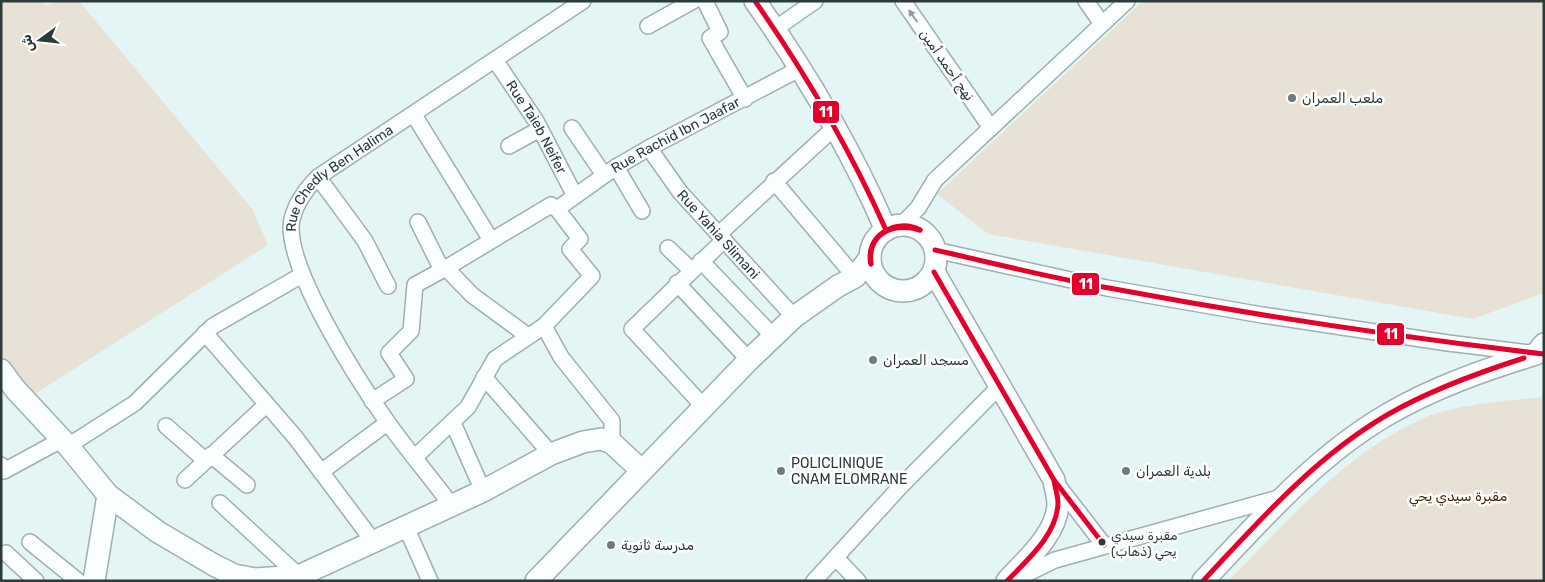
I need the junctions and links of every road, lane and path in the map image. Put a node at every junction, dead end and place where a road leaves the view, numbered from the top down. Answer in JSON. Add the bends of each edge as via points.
{"nodes":[{"id":1,"x":583,"y":1,"type":"edge"},
{"id":2,"x":693,"y":1,"type":"edge"},
{"id":3,"x":705,"y":1,"type":"edge"},
{"id":4,"x":756,"y":1,"type":"edge"},
{"id":5,"x":815,"y":1,"type":"edge"},
{"id":6,"x":903,"y":1,"type":"edge"},
{"id":7,"x":1086,"y":1,"type":"edge"},
{"id":8,"x":1127,"y":1,"type":"edge"},
{"id":9,"x":1102,"y":24,"type":"junction"},
{"id":10,"x":648,"y":26,"type":"dead end"},
{"id":11,"x":775,"y":29,"type":"junction"},
{"id":12,"x":495,"y":60,"type":"junction"},
{"id":13,"x":799,"y":69,"type":"junction"},
{"id":14,"x":746,"y":99,"type":"junction"},
{"id":15,"x":414,"y":115,"type":"junction"},
{"id":16,"x":835,"y":127,"type":"junction"},
{"id":17,"x":572,"y":128,"type":"dead end"},
{"id":18,"x":991,"y":128,"type":"junction"},
{"id":19,"x":540,"y":129,"type":"junction"},
{"id":20,"x":508,"y":146,"type":"dead end"},
{"id":21,"x":649,"y":148,"type":"junction"},
{"id":22,"x":610,"y":171,"type":"junction"},
{"id":23,"x":318,"y":177,"type":"junction"},
{"id":24,"x":774,"y":181,"type":"junction"},
{"id":25,"x":575,"y":196,"type":"junction"},
{"id":26,"x":558,"y":209,"type":"junction"},
{"id":27,"x":642,"y":212,"type":"dead end"},
{"id":28,"x":418,"y":222,"type":"dead end"},
{"id":29,"x":894,"y":227,"type":"junction"},
{"id":30,"x":722,"y":237,"type":"junction"},
{"id":31,"x":492,"y":240,"type":"junction"},
{"id":32,"x":668,"y":248,"type":"dead end"},
{"id":33,"x":936,"y":250,"type":"junction"},
{"id":34,"x":870,"y":258,"type":"junction"},
{"id":35,"x":696,"y":266,"type":"junction"},
{"id":36,"x":444,"y":270,"type":"junction"},
{"id":37,"x":934,"y":272,"type":"junction"},
{"id":38,"x":302,"y":275,"type":"junction"},
{"id":39,"x":855,"y":277,"type":"junction"},
{"id":40,"x":677,"y":283,"type":"junction"},
{"id":41,"x":388,"y":286,"type":"dead end"},
{"id":42,"x":794,"y":318,"type":"junction"},
{"id":43,"x":544,"y":326,"type":"junction"},
{"id":44,"x":205,"y":333,"type":"junction"},
{"id":45,"x":528,"y":336,"type":"junction"},
{"id":46,"x":773,"y":336,"type":"junction"},
{"id":47,"x":1541,"y":351,"type":"edge"},
{"id":48,"x":749,"y":360,"type":"junction"},
{"id":49,"x":1,"y":370,"type":"edge"},
{"id":50,"x":484,"y":378,"type":"junction"},
{"id":51,"x":1000,"y":386,"type":"junction"},
{"id":52,"x":372,"y":401,"type":"junction"},
{"id":53,"x":266,"y":405,"type":"junction"},
{"id":54,"x":704,"y":407,"type":"junction"},
{"id":55,"x":387,"y":422,"type":"junction"},
{"id":56,"x":453,"y":423,"type":"junction"},
{"id":57,"x":166,"y":426,"type":"dead end"},
{"id":58,"x":65,"y":443,"type":"junction"},
{"id":59,"x":612,"y":443,"type":"junction"},
{"id":60,"x":551,"y":454,"type":"junction"},
{"id":61,"x":415,"y":457,"type":"junction"},
{"id":62,"x":208,"y":458,"type":"junction"},
{"id":63,"x":1,"y":465,"type":"edge"},
{"id":64,"x":641,"y":470,"type":"junction"},
{"id":65,"x":321,"y":472,"type":"junction"},
{"id":66,"x":186,"y":480,"type":"dead end"},
{"id":67,"x":1054,"y":480,"type":"junction"},
{"id":68,"x":247,"y":485,"type":"dead end"},
{"id":69,"x":483,"y":491,"type":"junction"},
{"id":70,"x":108,"y":495,"type":"junction"},
{"id":71,"x":1282,"y":497,"type":"junction"},
{"id":72,"x":220,"y":503,"type":"dead end"},
{"id":73,"x":451,"y":505,"type":"junction"},
{"id":74,"x":406,"y":526,"type":"junction"},
{"id":75,"x":373,"y":541,"type":"junction"},
{"id":76,"x":30,"y":542,"type":"dead end"},
{"id":77,"x":1104,"y":545,"type":"junction"},
{"id":78,"x":6,"y":553,"type":"dead end"},
{"id":79,"x":836,"y":558,"type":"junction"},
{"id":80,"x":299,"y":576,"type":"junction"},
{"id":81,"x":36,"y":581,"type":"edge"},
{"id":82,"x":78,"y":581,"type":"edge"},
{"id":83,"x":94,"y":581,"type":"edge"},
{"id":84,"x":430,"y":581,"type":"edge"},
{"id":85,"x":536,"y":581,"type":"edge"},
{"id":86,"x":814,"y":581,"type":"edge"},
{"id":87,"x":858,"y":581,"type":"edge"},
{"id":88,"x":1007,"y":581,"type":"edge"},
{"id":89,"x":1012,"y":581,"type":"edge"},
{"id":90,"x":1202,"y":581,"type":"edge"}],
"edges":[{"from":1,"to":12,"type":"street","name":"Rue Chedly Ben Halima"},
{"from":2,"to":10,"type":"street"},
{"from":3,"to":14,"type":"street","via":[[720,32],[710,38]]},
{"from":4,"to":11,"type":"street"},
{"from":5,"to":11,"type":"street"},
{"from":18,"to":6,"type":"street","name":"نهج أحمد أمين","one_way":true},
{"from":7,"to":9,"type":"street"},
{"from":8,"to":9,"type":"street"},
{"from":9,"to":18,"type":"street"},
{"from":11,"to":13,"type":"street"},
{"from":12,"to":15,"type":"street","name":"Rue Chedly Ben Halima"},
{"from":12,"to":19,"type":"street","name":"Rue Taieb Neifer"},
{"from":13,"to":14,"type":"street","name":"Rue Rachid Ibn Jaafar"},
{"from":13,"to":16,"type":"street"},
{"from":14,"to":21,"type":"street","name":"Rue Rachid Ibn Jaafar"},
{"from":15,"to":23,"type":"street","name":"Rue Chedly Ben Halima"},
{"from":15,"to":31,"type":"street"},
{"from":16,"to":24,"type":"street"},
{"from":16,"to":29,"type":"street"},
{"from":17,"to":22,"type":"street"},
{"from":18,"to":29,"type":"street","via":[[936,180],[918,208]]},
{"from":19,"to":20,"type":"street"},
{"from":19,"to":25,"type":"street","name":"Rue Taieb Neifer"},
{"from":21,"to":22,"type":"street","name":"Rue Rachid Ibn Jaafar"},
{"from":21,"to":30,"type":"street","name":"Rue Yahia Slimani","via":[[680,192]]},
{"from":22,"to":25,"type":"street","name":"Rue Rachid Ibn Jaafar"},
{"from":22,"to":27,"type":"street"},
{"from":23,"to":38,"type":"street","name":"Rue Chedly Ben Halima","via":[[297,203],[291,220]]},
{"from":23,"to":41,"type":"street","via":[[365,241]]},
{"from":24,"to":30,"type":"street"},
{"from":24,"to":39,"type":"street"},
{"from":25,"to":26,"type":"street","name":"Rue Rachid Ibn Jaafar"},
{"from":26,"to":31,"type":"street","via":[[552,205]]},
{"from":26,"to":43,"type":"street","via":[[580,239],[570,249],[592,276]]},
{"from":28,"to":36,"type":"street"},
{"from":29,"to":33,"type":"street","via":[[913,226],[923,231]]},
{"from":29,"to":34,"type":"street","via":[[872,245]]},
{"from":30,"to":35,"type":"street"},
{"from":30,"to":42,"type":"street","name":"Rue Yahia Slimani"},
{"from":31,"to":36,"type":"street"},
{"from":32,"to":35,"type":"street"},
{"from":33,"to":37,"type":"street"},
{"from":33,"to":47,"type":"street","via":[[1107,288],[1262,315],[1448,343]]},
{"from":34,"to":37,"type":"street","via":[[872,271],[879,282],[903,292],[926,282]]},
{"from":34,"to":39,"type":"street"},
{"from":35,"to":40,"type":"street"},
{"from":35,"to":46,"type":"street"},
{"from":36,"to":45,"type":"street"},
{"from":36,"to":52,"type":"street","via":[[415,285],[411,331],[388,353],[406,379]]},
{"from":37,"to":51,"type":"street"},
{"from":38,"to":44,"type":"street"},
{"from":38,"to":52,"type":"street","name":"Rue Chedly Ben Halima"},
{"from":39,"to":42,"type":"street"},
{"from":40,"to":48,"type":"street"},
{"from":40,"to":54,"type":"street","via":[[632,329]]},
{"from":42,"to":46,"type":"street"},
{"from":43,"to":45,"type":"street"},
{"from":43,"to":59,"type":"street","via":[[561,357],[612,422]]},
{"from":44,"to":53,"type":"street"},
{"from":44,"to":58,"type":"street","via":[[135,403]]},
{"from":45,"to":50,"type":"street","via":[[495,359]]},
{"from":46,"to":48,"type":"street"},
{"from":47,"to":71,"type":"street","via":[[1446,386],[1384,416]]},
{"from":48,"to":54,"type":"street"},
{"from":49,"to":58,"type":"street"},
{"from":50,"to":56,"type":"street","via":[[468,407]]},
{"from":50,"to":60,"type":"street"},
{"from":51,"to":67,"type":"street"},
{"from":51,"to":79,"type":"street","via":[[900,487]]},
{"from":52,"to":55,"type":"street","name":"Rue Chedly Ben Halima"},
{"from":53,"to":62,"type":"street"},
{"from":53,"to":65,"type":"street"},
{"from":54,"to":64,"type":"street"},
{"from":55,"to":61,"type":"street","name":"Rue Chedly Ben Halima"},
{"from":55,"to":65,"type":"street"},
{"from":56,"to":61,"type":"street"},
{"from":56,"to":69,"type":"street"},
{"from":57,"to":62,"type":"street"},
{"from":58,"to":63,"type":"street","via":[[4,471]]},
{"from":58,"to":70,"type":"street"},
{"from":59,"to":60,"type":"street","via":[[592,440]]},
{"from":59,"to":64,"type":"street"},
{"from":60,"to":69,"type":"street"},
{"from":61,"to":73,"type":"street","name":"Rue Chedly Ben Halima"},
{"from":62,"to":66,"type":"street"},
{"from":62,"to":68,"type":"street"},
{"from":64,"to":85,"type":"street"},
{"from":65,"to":75,"type":"street"},
{"from":67,"to":77,"type":"street"},
{"from":67,"to":88,"type":"street","via":[[1058,502],[1056,518],[1034,551]]},
{"from":69,"to":73,"type":"street"},
{"from":70,"to":80,"type":"street","via":[[158,532],[234,575],[254,579]]},
{"from":70,"to":83,"type":"street"},
{"from":71,"to":77,"type":"street"},
{"from":71,"to":90,"type":"street"},
{"from":72,"to":80,"type":"street"},
{"from":73,"to":74,"type":"street"},
{"from":74,"to":75,"type":"street"},
{"from":74,"to":84,"type":"street"},
{"from":75,"to":80,"type":"street"},
{"from":76,"to":82,"type":"street"},
{"from":77,"to":89,"type":"street","via":[[1055,560]]},
{"from":78,"to":81,"type":"street"},
{"from":79,"to":86,"type":"street"},
{"from":79,"to":87,"type":"street"}]}
